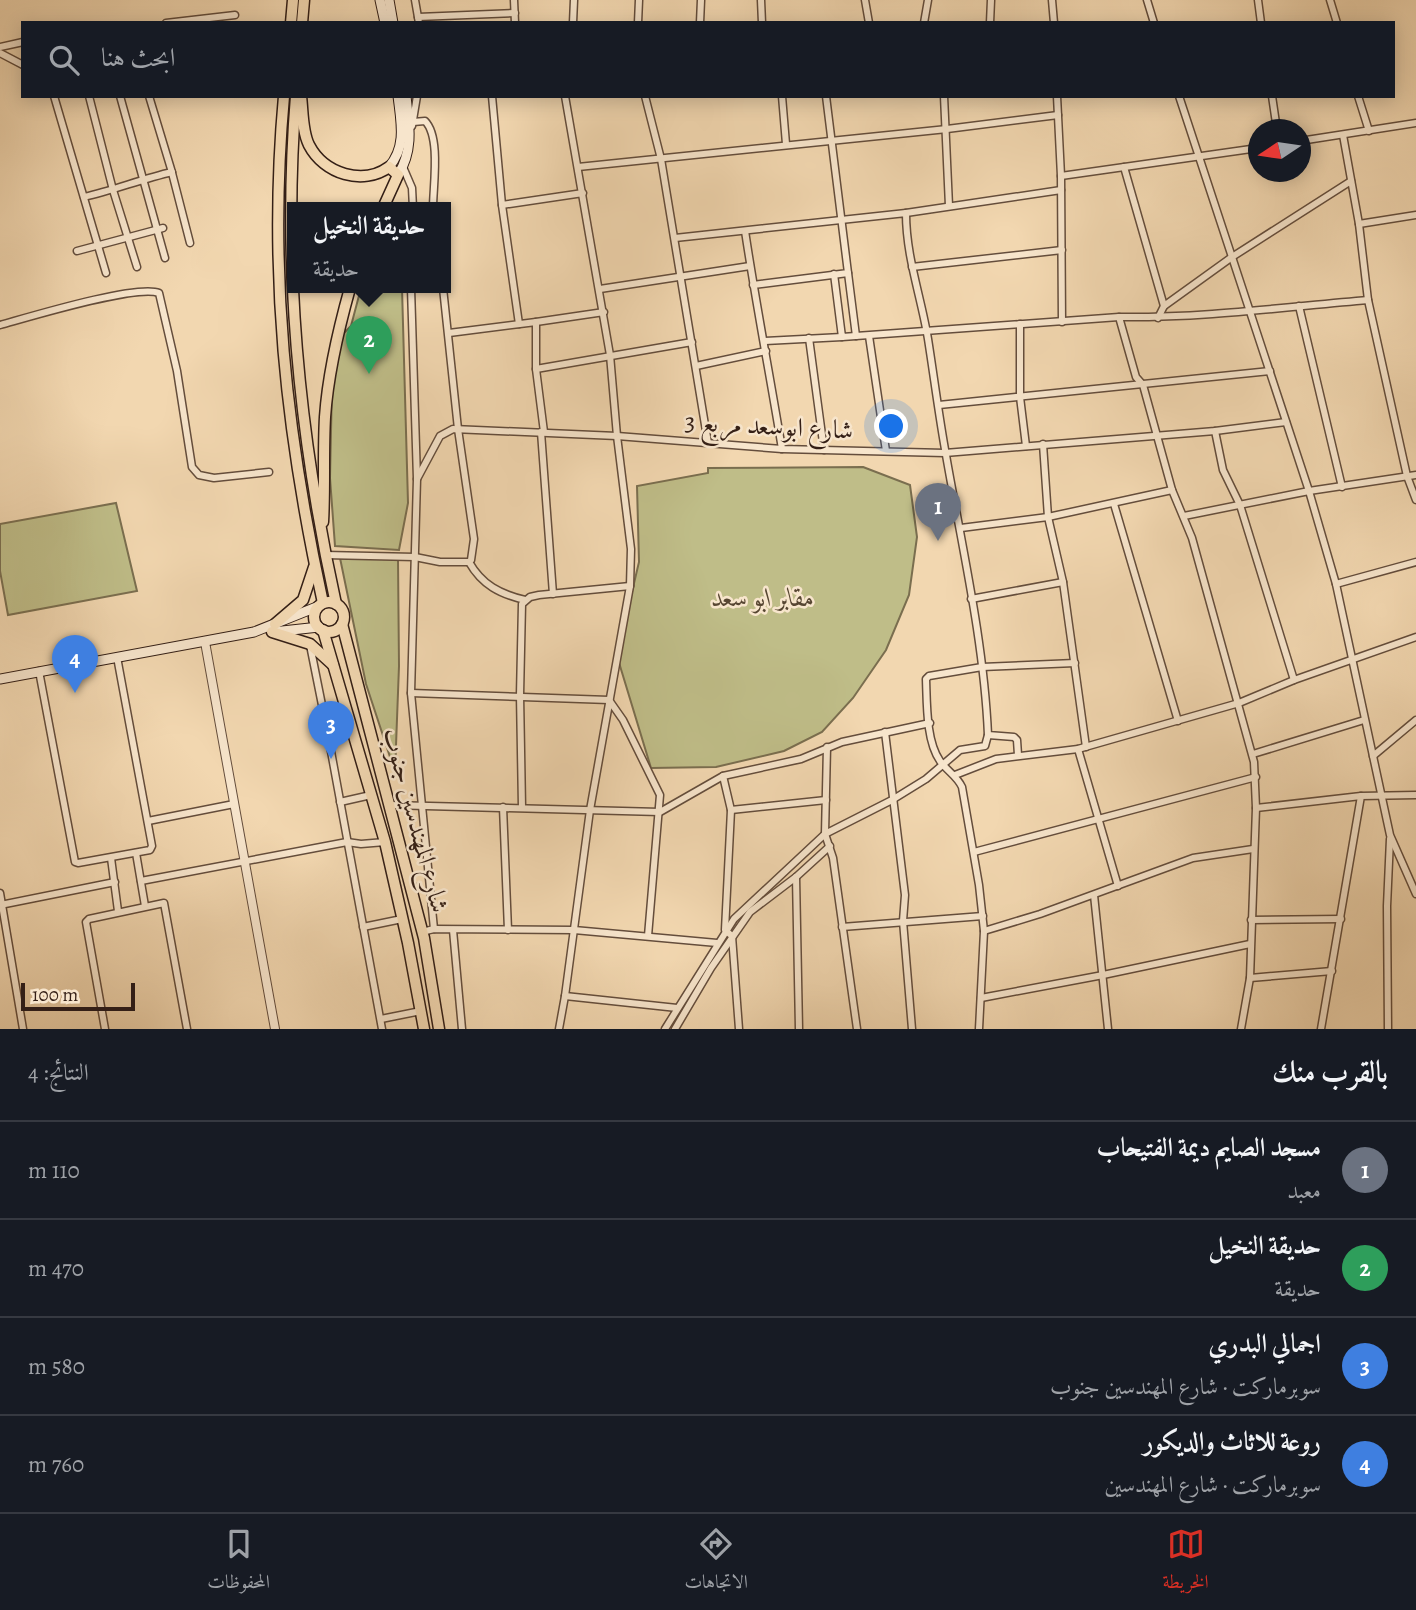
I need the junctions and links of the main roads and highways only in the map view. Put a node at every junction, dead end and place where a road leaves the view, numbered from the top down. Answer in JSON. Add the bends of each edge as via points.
{"nodes":[{"id":1,"x":287,"y":0,"type":"edge"},
{"id":2,"x":293,"y":0,"type":"edge"},
{"id":3,"x":304,"y":0,"type":"edge"},
{"id":4,"x":380,"y":0,"type":"edge"},
{"id":5,"x":389,"y":0,"type":"edge"},
{"id":6,"x":289,"y":21,"type":"edge"},
{"id":7,"x":289,"y":21,"type":"edge"},
{"id":8,"x":302,"y":21,"type":"edge"},
{"id":9,"x":385,"y":21,"type":"edge"},
{"id":10,"x":393,"y":21,"type":"edge"},
{"id":11,"x":284,"y":98,"type":"edge"},
{"id":12,"x":299,"y":98,"type":"edge"},
{"id":13,"x":299,"y":98,"type":"edge"},
{"id":14,"x":398,"y":98,"type":"edge"},
{"id":15,"x":406,"y":98,"type":"edge"},
{"id":16,"x":397,"y":170,"type":"junction"},
{"id":17,"x":291,"y":202,"type":"edge"},
{"id":18,"x":385,"y":202,"type":"edge"},
{"id":19,"x":292,"y":293,"type":"edge"},
{"id":20,"x":349,"y":293,"type":"edge"},
{"id":21,"x":322,"y":538,"type":"junction"},
{"id":22,"x":315,"y":564,"type":"junction"},
{"id":23,"x":336,"y":604,"type":"junction"},
{"id":24,"x":321,"y":605,"type":"junction"},
{"id":25,"x":342,"y":624,"type":"junction"},
{"id":26,"x":274,"y":628,"type":"junction"},
{"id":27,"x":321,"y":629,"type":"junction"},
{"id":28,"x":335,"y":667,"type":"junction"},
{"id":29,"x":0,"y":679,"type":"edge"},
{"id":30,"x":413,"y":892,"type":"junction"},
{"id":31,"x":398,"y":897,"type":"junction"},
{"id":32,"x":424,"y":1029,"type":"edge"},
{"id":33,"x":439,"y":1029,"type":"edge"}],
"edges":[{"from":1,"to":6,"type":"highway"},
{"from":2,"to":7,"type":"highway"},
{"from":3,"to":8,"type":"highway"},
{"from":4,"to":9,"type":"main road"},
{"from":5,"to":10,"type":"main road"},
{"from":11,"to":22,"type":"highway","via":[[278,201],[281,327],[297,469]]},
{"from":12,"to":16,"type":"highway","via":[[306,137],[325,163],[358,177]]},
{"from":13,"to":17,"type":"highway"},
{"from":14,"to":16,"type":"main road","via":[[402,143]]},
{"from":15,"to":16,"type":"main road","via":[[409,147]]},
{"from":16,"to":18,"type":"highway"},
{"from":19,"to":21,"type":"highway","via":[[304,426]]},
{"from":20,"to":21,"type":"highway","via":[[329,380]]},
{"from":21,"to":23,"type":"highway"},
{"from":22,"to":24,"type":"highway"},
{"from":22,"to":26,"type":"highway","via":[[303,600]]},
{"from":23,"to":24,"type":"highway"},
{"from":23,"to":25,"type":"highway","via":[[343,611]]},
{"from":24,"to":26,"type":"main road"},
{"from":24,"to":27,"type":"highway","via":[[315,617]]},
{"from":25,"to":27,"type":"highway","via":[[336,630]]},
{"from":25,"to":30,"type":"highway","name":"شارع المهندسين جنوب"},
{"from":26,"to":27,"type":"main road"},
{"from":26,"to":28,"type":"highway","via":[[310,644]]},
{"from":26,"to":29,"type":"main road"},
{"from":27,"to":28,"type":"highway","name":"شارع المهندسين جنوب"},
{"from":28,"to":31,"type":"highway","name":"شارع المهندسين جنوب"},
{"from":30,"to":31,"type":"highway"},
{"from":30,"to":33,"type":"highway","name":"شارع المهندسين جنوب"},
{"from":31,"to":32,"type":"highway","name":"شارع المهندسين جنوب"}]}
